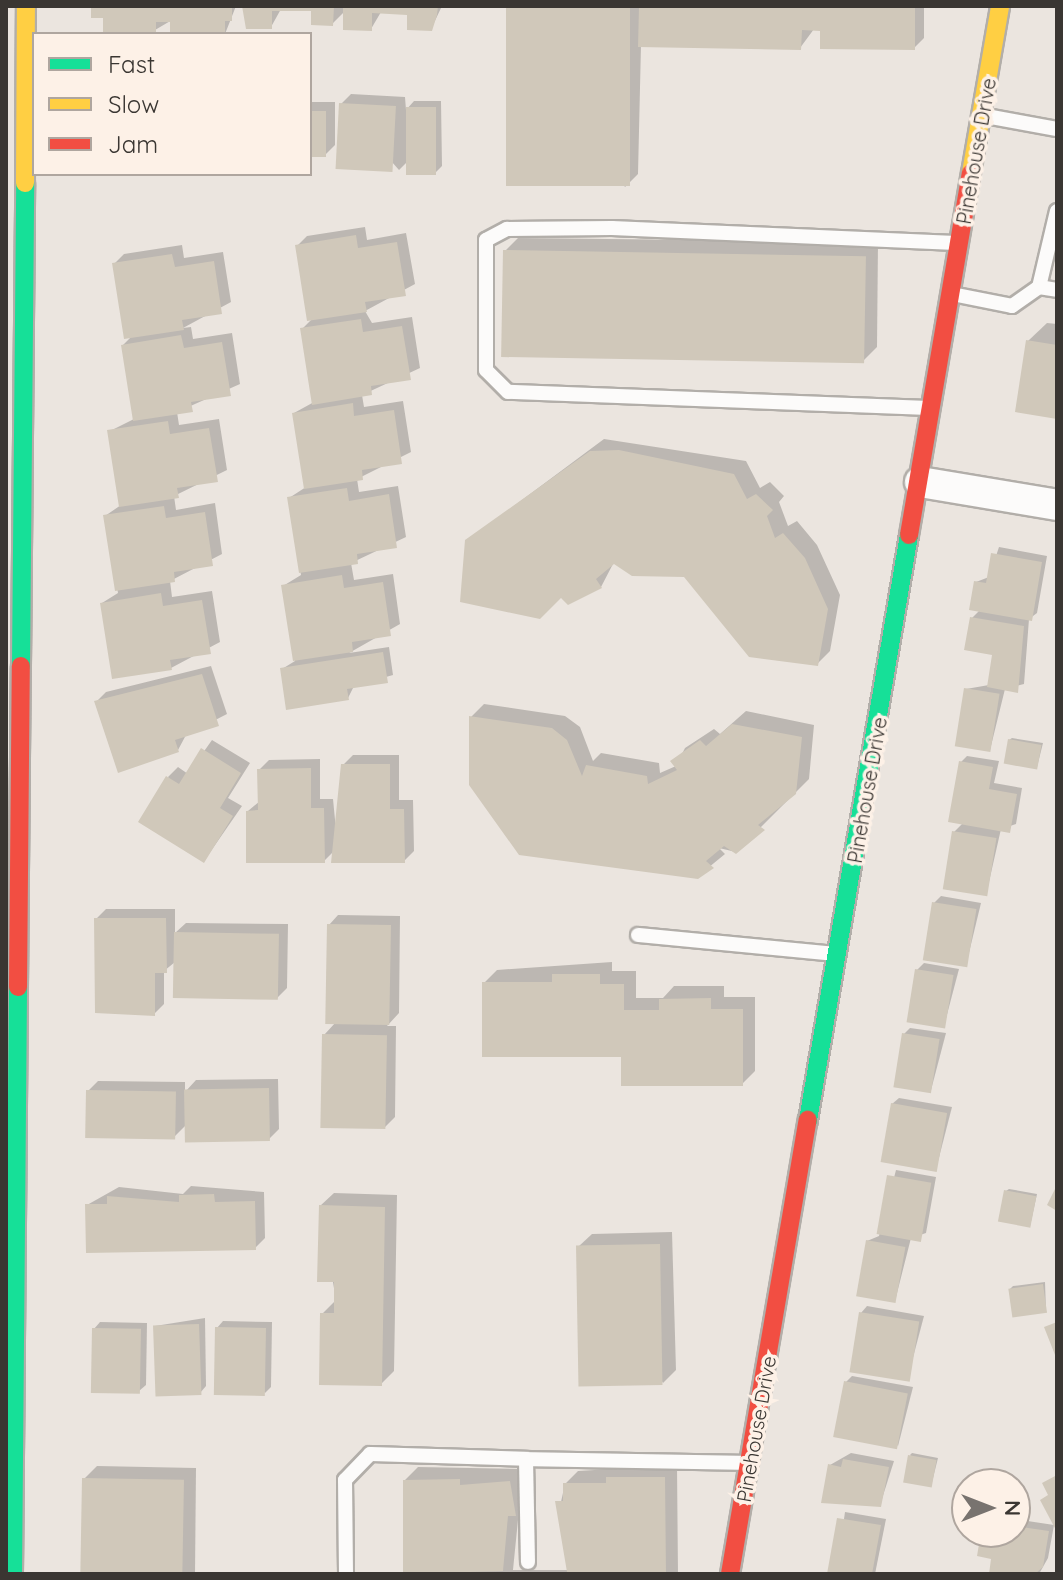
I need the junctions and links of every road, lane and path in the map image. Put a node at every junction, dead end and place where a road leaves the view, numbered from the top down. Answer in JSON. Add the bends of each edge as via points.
{"nodes":[{"id":1,"x":26,"y":6,"type":"edge"},
{"id":2,"x":1000,"y":6,"type":"edge"},
{"id":3,"x":982,"y":115,"type":"junction"},
{"id":4,"x":1057,"y":129,"type":"edge"},
{"id":5,"x":15,"y":172,"type":"edge"},
{"id":6,"x":1057,"y":211,"type":"edge"},
{"id":7,"x":960,"y":244,"type":"junction"},
{"id":8,"x":1039,"y":287,"type":"junction"},
{"id":9,"x":1057,"y":290,"type":"edge"},
{"id":10,"x":952,"y":294,"type":"junction"},
{"id":11,"x":933,"y":409,"type":"junction"},
{"id":12,"x":920,"y":482,"type":"junction"},
{"id":13,"x":1057,"y":505,"type":"edge"},
{"id":14,"x":638,"y":935,"type":"dead end"},
{"id":15,"x":838,"y":954,"type":"junction"},
{"id":16,"x":526,"y":1459,"type":"junction"},
{"id":17,"x":750,"y":1464,"type":"junction"},
{"id":18,"x":528,"y":1562,"type":"dead end"},
{"id":19,"x":13,"y":1574,"type":"edge"},
{"id":20,"x":346,"y":1574,"type":"edge"},
{"id":21,"x":730,"y":1574,"type":"edge"}],
"edges":[{"from":1,"to":5,"type":"street"},
{"from":2,"to":3,"type":"street","name":"Pinehouse Drive"},
{"from":3,"to":4,"type":"lane"},
{"from":3,"to":7,"type":"street","name":"Pinehouse Drive"},
{"from":5,"to":19,"type":"street"},
{"from":6,"to":8,"type":"lane"},
{"from":7,"to":10,"type":"street","name":"Pinehouse Drive"},
{"from":7,"to":11,"type":"lane","via":[[612,228],[507,229],[486,240],[486,370],[508,392]]},
{"from":8,"to":9,"type":"lane"},
{"from":8,"to":10,"type":"lane","via":[[1012,306]]},
{"from":10,"to":11,"type":"street","name":"Pinehouse Drive"},
{"from":11,"to":12,"type":"street","name":"Pinehouse Drive"},
{"from":12,"to":13,"type":"street"},
{"from":12,"to":15,"type":"street","name":"Pinehouse Drive"},
{"from":14,"to":15,"type":"lane"},
{"from":15,"to":17,"type":"street","name":"Pinehouse Drive"},
{"from":16,"to":17,"type":"lane"},
{"from":16,"to":18,"type":"lane"},
{"from":16,"to":20,"type":"lane","via":[[370,1454],[345,1480]]},
{"from":17,"to":21,"type":"street","name":"Pinehouse Drive"}]}
